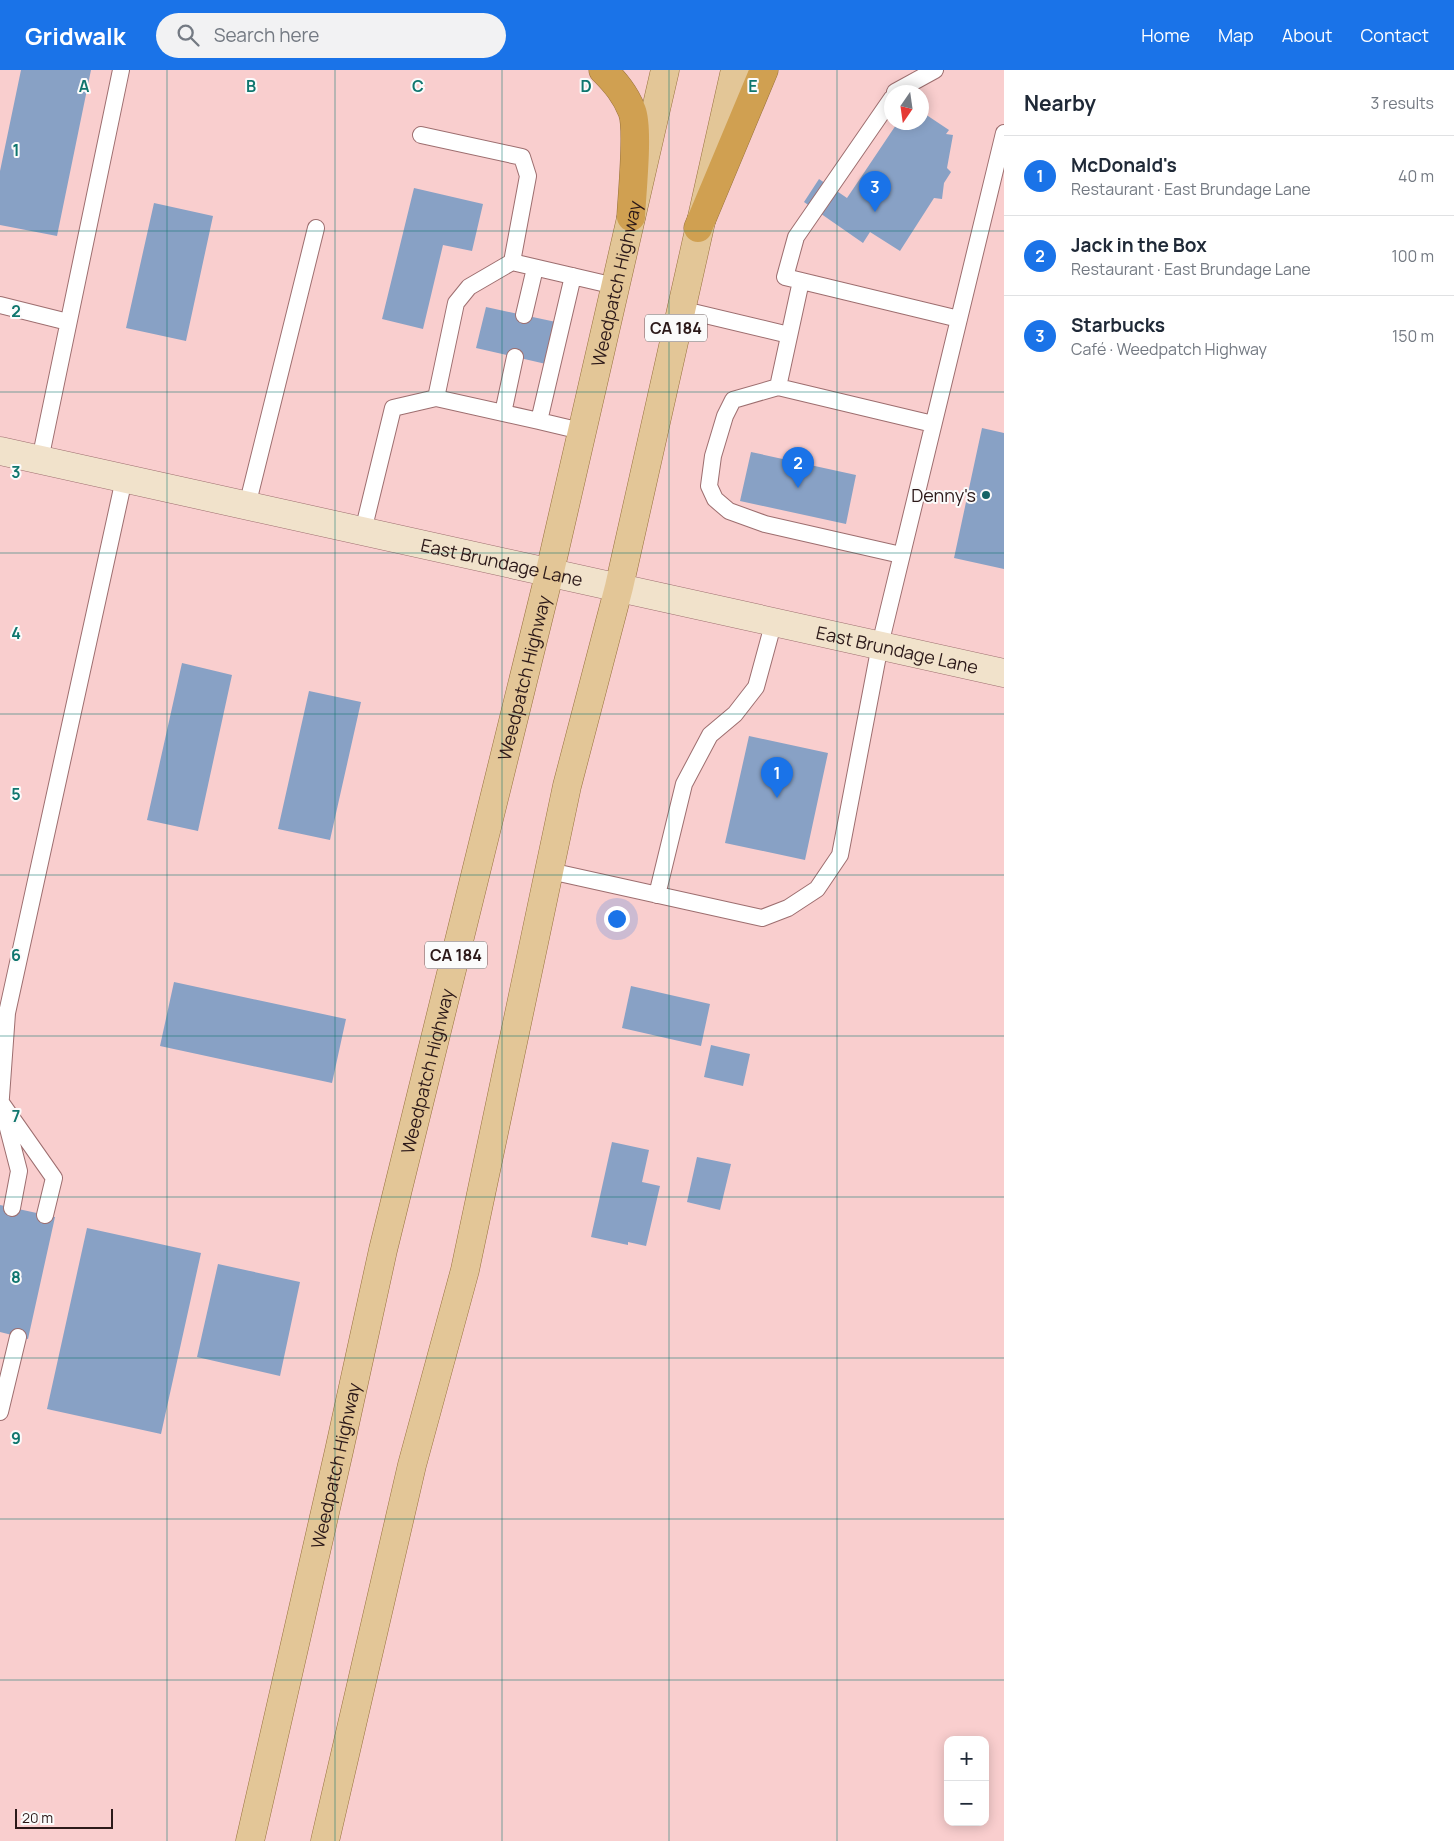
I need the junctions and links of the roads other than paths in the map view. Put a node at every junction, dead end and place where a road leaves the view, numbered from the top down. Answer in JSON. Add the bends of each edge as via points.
{"nodes":[{"id":1,"x":121,"y":70,"type":"edge"},
{"id":2,"x":603,"y":70,"type":"edge"},
{"id":3,"x":665,"y":70,"type":"edge"},
{"id":4,"x":735,"y":70,"type":"edge"},
{"id":5,"x":764,"y":70,"type":"edge"},
{"id":6,"x":935,"y":70,"type":"edge"},
{"id":7,"x":908,"y":85,"type":"edge"},
{"id":8,"x":884,"y":110,"type":"edge"},
{"id":9,"x":1004,"y":133,"type":"edge"},
{"id":10,"x":422,"y":135,"type":"dead end"},
{"id":11,"x":631,"y":217,"type":"junction"},
{"id":12,"x":316,"y":228,"type":"dead end"},
{"id":13,"x":698,"y":228,"type":"junction"},
{"id":14,"x":512,"y":262,"type":"junction"},
{"id":15,"x":535,"y":268,"type":"junction"},
{"id":16,"x":573,"y":276,"type":"junction"},
{"id":17,"x":793,"y":279,"type":"junction"},
{"id":18,"x":615,"y":286,"type":"junction"},
{"id":19,"x":0,"y":305,"type":"edge"},
{"id":20,"x":680,"y":309,"type":"junction"},
{"id":21,"x":524,"y":315,"type":"dead end"},
{"id":22,"x":959,"y":319,"type":"junction"},
{"id":23,"x":68,"y":322,"type":"junction"},
{"id":24,"x":789,"y":335,"type":"junction"},
{"id":25,"x":515,"y":357,"type":"dead end"},
{"id":26,"x":778,"y":387,"type":"junction"},
{"id":27,"x":436,"y":398,"type":"junction"},
{"id":28,"x":503,"y":413,"type":"junction"},
{"id":29,"x":539,"y":421,"type":"junction"},
{"id":30,"x":933,"y":424,"type":"junction"},
{"id":31,"x":581,"y":431,"type":"junction"},
{"id":32,"x":0,"y":452,"type":"edge"},
{"id":33,"x":40,"y":460,"type":"junction"},
{"id":34,"x":124,"y":479,"type":"junction"},
{"id":35,"x":247,"y":506,"type":"junction"},
{"id":36,"x":363,"y":531,"type":"junction"},
{"id":37,"x":901,"y":555,"type":"junction"},
{"id":38,"x":550,"y":571,"type":"junction"},
{"id":39,"x":619,"y":587,"type":"junction"},
{"id":40,"x":774,"y":621,"type":"junction"},
{"id":41,"x":880,"y":645,"type":"junction"},
{"id":42,"x":1004,"y":673,"type":"edge"},
{"id":43,"x":550,"y":871,"type":"junction"},
{"id":44,"x":657,"y":896,"type":"junction"},
{"id":45,"x":4,"y":1016,"type":"edge"},
{"id":46,"x":0,"y":1106,"type":"edge"},
{"id":47,"x":12,"y":1208,"type":"dead end"},
{"id":48,"x":46,"y":1215,"type":"dead end"},
{"id":49,"x":18,"y":1336,"type":"dead end"},
{"id":50,"x":0,"y":1412,"type":"edge"},
{"id":51,"x":250,"y":1841,"type":"edge"},
{"id":52,"x":326,"y":1841,"type":"edge"}],
"edges":[{"from":1,"to":23,"type":"lane"},
{"from":2,"to":11,"type":"highway","via":[[621,88],[633,113],[635,142]]},
{"from":3,"to":11,"type":"main road","name":"Weedpatch Highway","number":"CA 184"},
{"from":4,"to":13,"type":"main road","number":"CA 184"},
{"from":5,"to":13,"type":"highway"},
{"from":6,"to":7,"type":"lane"},
{"from":8,"to":17,"type":"lane","via":[[796,237]]},
{"from":9,"to":22,"type":"lane"},
{"from":10,"to":14,"type":"lane","via":[[522,157],[528,176]]},
{"from":11,"to":18,"type":"main road","name":"Weedpatch Highway","number":"CA 184"},
{"from":12,"to":35,"type":"lane"},
{"from":13,"to":20,"type":"main road","number":"CA 184"},
{"from":14,"to":15,"type":"lane"},
{"from":14,"to":27,"type":"lane","via":[[469,287],[456,303]]},
{"from":15,"to":16,"type":"lane"},
{"from":15,"to":21,"type":"lane"},
{"from":16,"to":18,"type":"lane"},
{"from":16,"to":29,"type":"lane"},
{"from":17,"to":22,"type":"lane"},
{"from":17,"to":24,"type":"lane"},
{"from":18,"to":31,"type":"main road","name":"Weedpatch Highway","number":"CA 184"},
{"from":19,"to":23,"type":"lane"},
{"from":20,"to":24,"type":"lane"},
{"from":20,"to":39,"type":"main road","number":"CA 184"},
{"from":22,"to":30,"type":"lane"},
{"from":23,"to":33,"type":"lane"},
{"from":24,"to":26,"type":"lane"},
{"from":25,"to":28,"type":"lane"},
{"from":26,"to":30,"type":"lane"},
{"from":26,"to":37,"type":"lane","via":[[733,400],[713,456],[709,486],[715,499],[729,511],[765,524]]},
{"from":27,"to":28,"type":"lane"},
{"from":27,"to":36,"type":"lane","via":[[393,408]]},
{"from":28,"to":29,"type":"lane"},
{"from":29,"to":31,"type":"lane"},
{"from":30,"to":37,"type":"lane"},
{"from":31,"to":38,"type":"main road","name":"Weedpatch Highway","number":"CA 184"},
{"from":32,"to":33,"type":"main road","name":"East Brundage Lane"},
{"from":33,"to":34,"type":"main road","name":"East Brundage Lane"},
{"from":34,"to":35,"type":"main road","name":"East Brundage Lane"},
{"from":34,"to":45,"type":"lane"},
{"from":35,"to":36,"type":"main road","name":"East Brundage Lane"},
{"from":36,"to":38,"type":"main road","name":"East Brundage Lane"},
{"from":37,"to":41,"type":"lane"},
{"from":38,"to":39,"type":"main road","name":"East Brundage Lane"},
{"from":38,"to":51,"type":"main road","name":"Weedpatch Highway","number":"CA 184","via":[[383,1250]]},
{"from":39,"to":40,"type":"main road","name":"East Brundage Lane"},
{"from":39,"to":43,"type":"main road","number":"CA 184","via":[[567,786]]},
{"from":40,"to":41,"type":"main road","name":"East Brundage Lane"},
{"from":40,"to":44,"type":"lane","via":[[756,687],[736,714],[710,735],[684,784]]},
{"from":41,"to":42,"type":"main road","name":"East Brundage Lane"},
{"from":41,"to":44,"type":"lane","via":[[840,855],[817,889],[788,908],[762,918]]},
{"from":43,"to":44,"type":"lane"},
{"from":43,"to":52,"type":"main road","number":"CA 184","via":[[465,1270],[412,1465]]},
{"from":45,"to":46,"type":"lane"},
{"from":46,"to":47,"type":"lane","via":[[19,1171]]},
{"from":46,"to":48,"type":"lane","via":[[54,1178]]},
{"from":49,"to":50,"type":"lane"}]}
